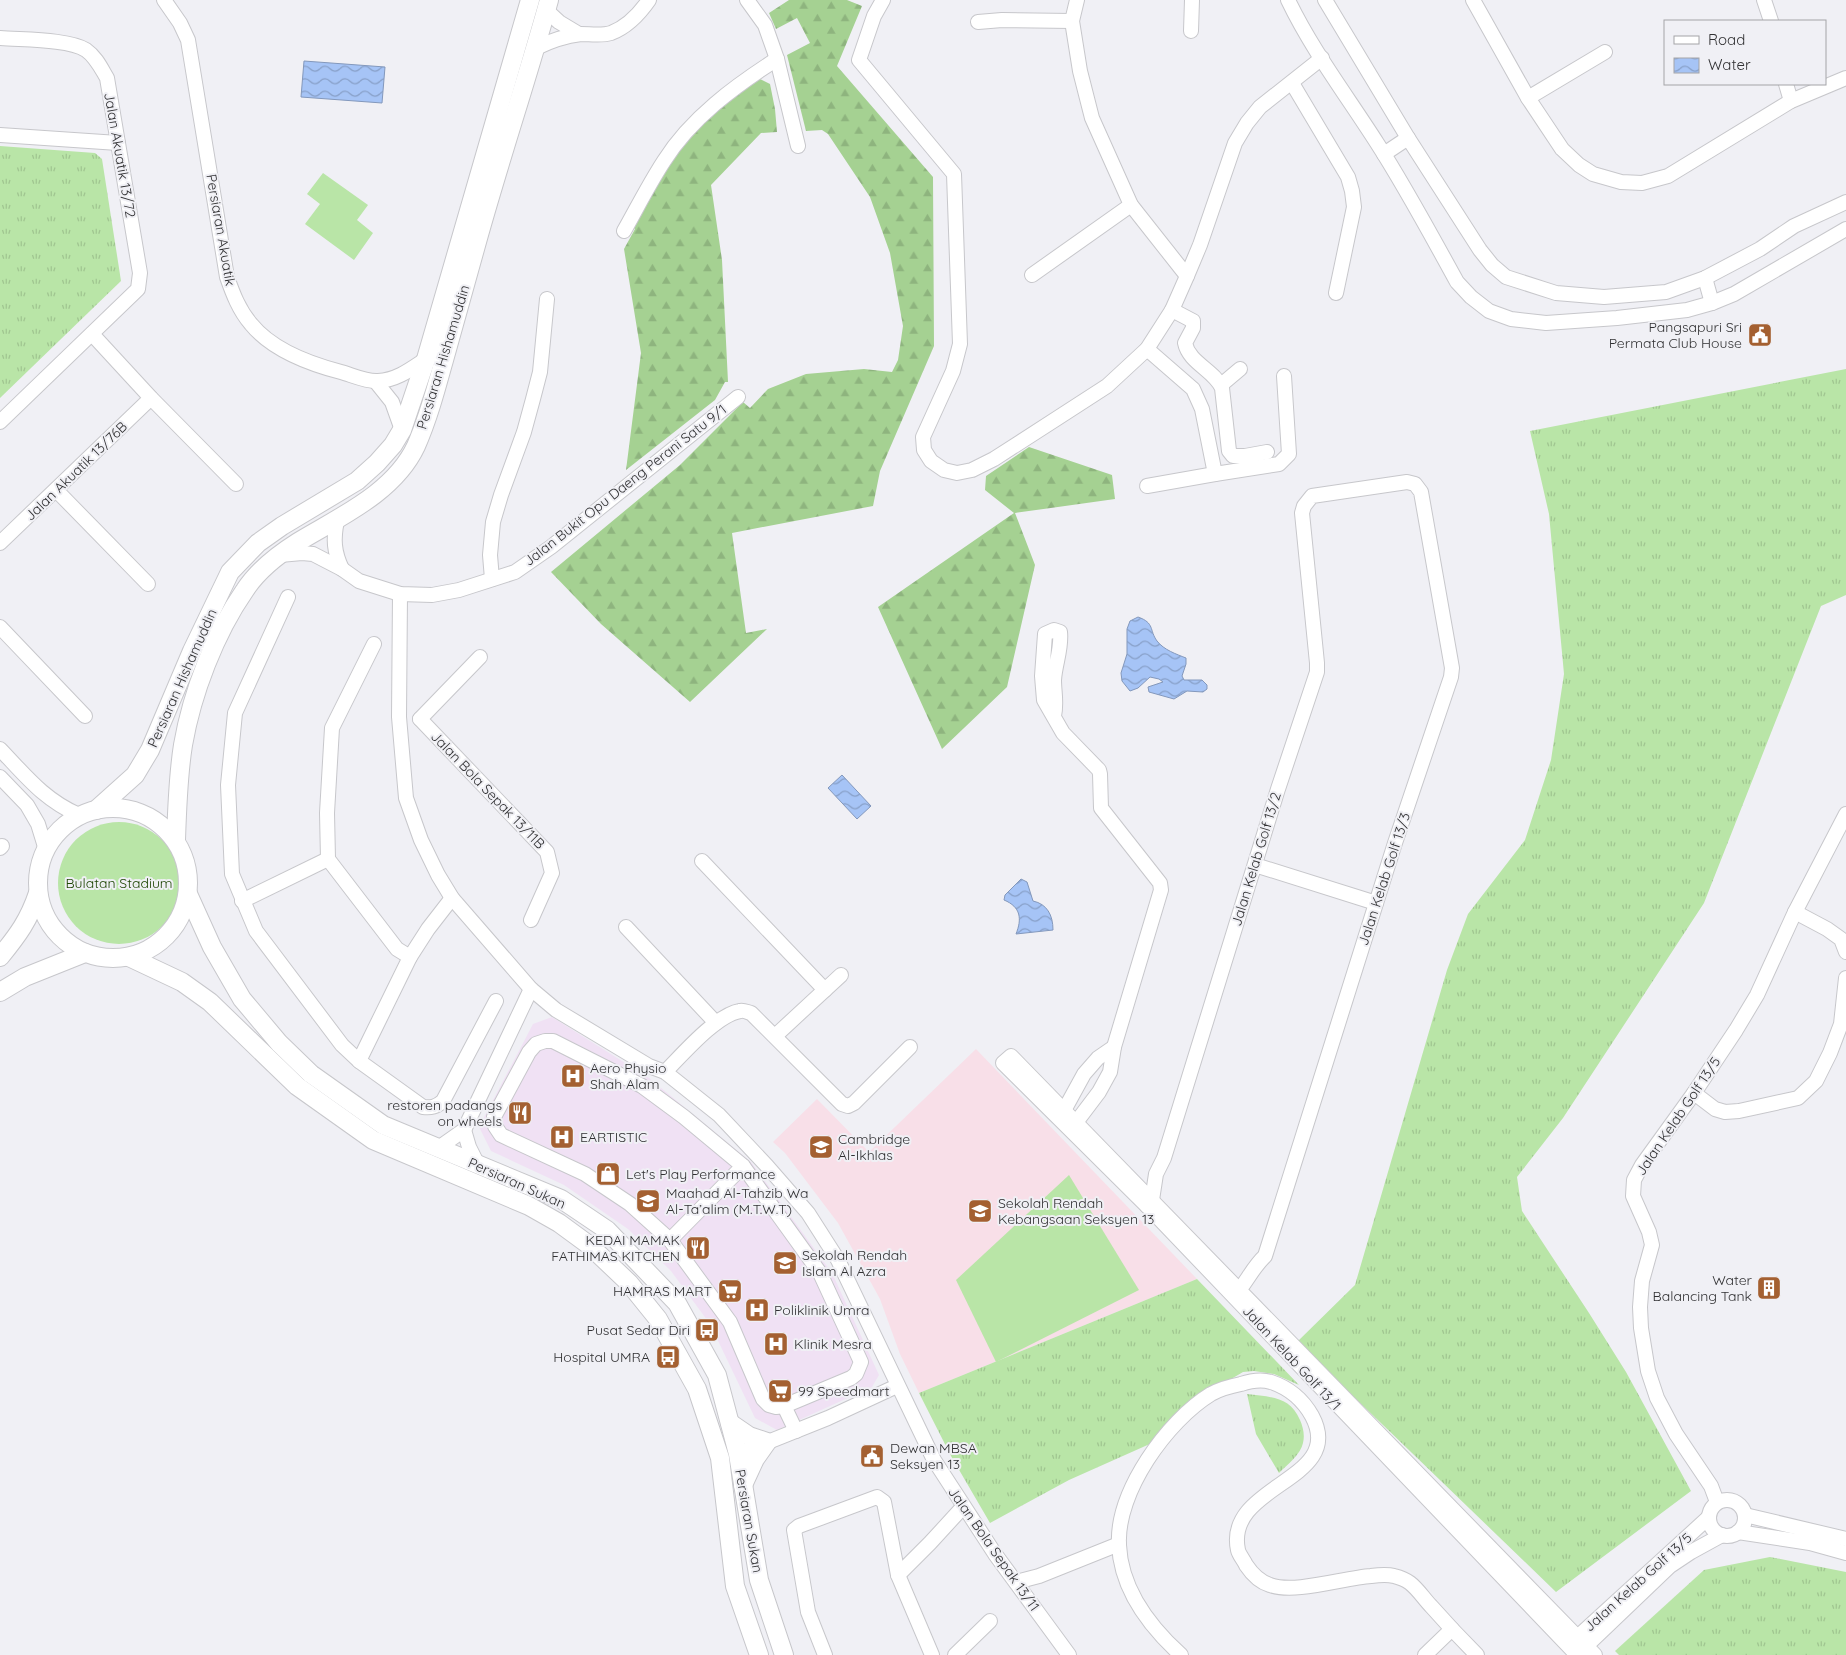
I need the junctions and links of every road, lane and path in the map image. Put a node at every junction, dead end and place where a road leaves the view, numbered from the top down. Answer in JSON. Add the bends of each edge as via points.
{"nodes":[{"id":1,"x":164,"y":0,"type":"edge"},
{"id":2,"x":530,"y":0,"type":"edge"},
{"id":3,"x":649,"y":0,"type":"edge"},
{"id":4,"x":747,"y":0,"type":"edge"},
{"id":5,"x":883,"y":0,"type":"edge"},
{"id":6,"x":1077,"y":0,"type":"edge"},
{"id":7,"x":1192,"y":0,"type":"edge"},
{"id":8,"x":1288,"y":0,"type":"edge"},
{"id":9,"x":1325,"y":0,"type":"edge"},
{"id":10,"x":1473,"y":0,"type":"edge"},
{"id":11,"x":1764,"y":0,"type":"edge"},
{"id":12,"x":548,"y":5,"type":"edge"},
{"id":13,"x":1771,"y":20,"type":"edge"},
{"id":14,"x":1072,"y":21,"type":"junction"},
{"id":15,"x":978,"y":22,"type":"dead end"},
{"id":16,"x":1191,"y":30,"type":"dead end"},
{"id":17,"x":579,"y":34,"type":"junction"},
{"id":18,"x":0,"y":38,"type":"edge"},
{"id":19,"x":536,"y":48,"type":"junction"},
{"id":20,"x":1605,"y":52,"type":"dead end"},
{"id":21,"x":1322,"y":58,"type":"junction"},
{"id":22,"x":777,"y":59,"type":"junction"},
{"id":23,"x":1846,"y":78,"type":"edge"},
{"id":24,"x":1292,"y":83,"type":"junction"},
{"id":25,"x":1786,"y":85,"type":"edge"},
{"id":26,"x":1528,"y":98,"type":"junction"},
{"id":27,"x":1791,"y":101,"type":"junction"},
{"id":28,"x":0,"y":135,"type":"edge"},
{"id":29,"x":1408,"y":138,"type":"junction"},
{"id":30,"x":118,"y":143,"type":"junction"},
{"id":31,"x":798,"y":146,"type":"dead end"},
{"id":32,"x":1384,"y":154,"type":"junction"},
{"id":33,"x":1846,"y":202,"type":"edge"},
{"id":34,"x":1131,"y":205,"type":"junction"},
{"id":35,"x":1846,"y":229,"type":"edge"},
{"id":36,"x":624,"y":231,"type":"dead end"},
{"id":37,"x":1032,"y":275,"type":"dead end"},
{"id":38,"x":1187,"y":276,"type":"junction"},
{"id":39,"x":1705,"y":278,"type":"junction"},
{"id":40,"x":1336,"y":293,"type":"dead end"},
{"id":41,"x":547,"y":299,"type":"dead end"},
{"id":42,"x":1712,"y":303,"type":"junction"},
{"id":43,"x":1172,"y":310,"type":"junction"},
{"id":44,"x":92,"y":334,"type":"junction"},
{"id":45,"x":1147,"y":349,"type":"junction"},
{"id":46,"x":426,"y":359,"type":"junction"},
{"id":47,"x":1240,"y":369,"type":"dead end"},
{"id":48,"x":1284,"y":376,"type":"dead end"},
{"id":49,"x":376,"y":382,"type":"junction"},
{"id":50,"x":1221,"y":385,"type":"junction"},
{"id":51,"x":738,"y":396,"type":"dead end"},
{"id":52,"x":151,"y":398,"type":"junction"},
{"id":53,"x":0,"y":422,"type":"edge"},
{"id":54,"x":402,"y":430,"type":"junction"},
{"id":55,"x":1267,"y":452,"type":"dead end"},
{"id":56,"x":1215,"y":474,"type":"junction"},
{"id":57,"x":236,"y":484,"type":"dead end"},
{"id":58,"x":1415,"y":484,"type":"joint"},
{"id":59,"x":1147,"y":486,"type":"dead end"},
{"id":60,"x":56,"y":490,"type":"junction"},
{"id":61,"x":338,"y":521,"type":"junction"},
{"id":62,"x":0,"y":543,"type":"edge"},
{"id":63,"x":280,"y":555,"type":"junction"},
{"id":64,"x":342,"y":569,"type":"junction"},
{"id":65,"x":492,"y":578,"type":"junction"},
{"id":66,"x":148,"y":584,"type":"dead end"},
{"id":67,"x":400,"y":594,"type":"junction"},
{"id":68,"x":288,"y":597,"type":"dead end"},
{"id":69,"x":0,"y":627,"type":"edge"},
{"id":70,"x":374,"y":644,"type":"dead end"},
{"id":71,"x":480,"y":657,"type":"dead end"},
{"id":72,"x":85,"y":716,"type":"dead end"},
{"id":73,"x":1054,"y":716,"type":"junction"},
{"id":74,"x":398,"y":717,"type":"junction"},
{"id":75,"x":420,"y":719,"type":"junction"},
{"id":76,"x":0,"y":749,"type":"edge"},
{"id":77,"x":0,"y":777,"type":"edge"},
{"id":78,"x":96,"y":810,"type":"junction"},
{"id":79,"x":1846,"y":814,"type":"edge"},
{"id":80,"x":79,"y":815,"type":"junction"},
{"id":81,"x":176,"y":840,"type":"junction"},
{"id":82,"x":46,"y":850,"type":"junction"},
{"id":83,"x":328,"y":859,"type":"junction"},
{"id":84,"x":702,"y":861,"type":"dead end"},
{"id":85,"x":1255,"y":866,"type":"junction"},
{"id":86,"x":38,"y":893,"type":"junction"},
{"id":87,"x":188,"y":894,"type":"junction"},
{"id":88,"x":452,"y":898,"type":"junction"},
{"id":89,"x":242,"y":901,"type":"junction"},
{"id":90,"x":1376,"y":903,"type":"junction"},
{"id":91,"x":1795,"y":912,"type":"junction"},
{"id":92,"x":531,"y":920,"type":"dead end"},
{"id":93,"x":626,"y":927,"type":"dead end"},
{"id":94,"x":1846,"y":952,"type":"edge"},
{"id":95,"x":85,"y":954,"type":"junction"},
{"id":96,"x":0,"y":957,"type":"edge"},
{"id":97,"x":129,"y":957,"type":"junction"},
{"id":98,"x":410,"y":957,"type":"junction"},
{"id":99,"x":840,"y":975,"type":"dead end"},
{"id":100,"x":1846,"y":978,"type":"edge"},
{"id":101,"x":531,"y":989,"type":"junction"},
{"id":102,"x":824,"y":990,"type":"junction"},
{"id":103,"x":0,"y":992,"type":"edge"},
{"id":104,"x":496,"y":1001,"type":"dead end"},
{"id":105,"x":716,"y":1023,"type":"junction"},
{"id":106,"x":775,"y":1036,"type":"junction"},
{"id":107,"x":910,"y":1047,"type":"dead end"},
{"id":108,"x":1114,"y":1047,"type":"junction"},
{"id":109,"x":359,"y":1061,"type":"junction"},
{"id":110,"x":1003,"y":1063,"type":"dead end"},
{"id":111,"x":649,"y":1066,"type":"junction"},
{"id":112,"x":665,"y":1072,"type":"junction"},
{"id":113,"x":486,"y":1082,"type":"junction"},
{"id":114,"x":642,"y":1086,"type":"junction"},
{"id":115,"x":1694,"y":1093,"type":"junction"},
{"id":116,"x":498,"y":1110,"type":"junction"},
{"id":117,"x":1062,"y":1114,"type":"junction"},
{"id":118,"x":1073,"y":1126,"type":"junction"},
{"id":119,"x":464,"y":1130,"type":"junction"},
{"id":120,"x":437,"y":1149,"type":"junction"},
{"id":121,"x":478,"y":1164,"type":"junction"},
{"id":122,"x":743,"y":1166,"type":"junction"},
{"id":123,"x":1149,"y":1203,"type":"junction"},
{"id":124,"x":670,"y":1240,"type":"junction"},
{"id":125,"x":838,"y":1260,"type":"junction"},
{"id":126,"x":820,"y":1273,"type":"junction"},
{"id":127,"x":1237,"y":1293,"type":"junction"},
{"id":128,"x":897,"y":1386,"type":"junction"},
{"id":129,"x":784,"y":1406,"type":"junction"},
{"id":130,"x":730,"y":1423,"type":"junction"},
{"id":131,"x":796,"y":1431,"type":"junction"},
{"id":132,"x":714,"y":1439,"type":"junction"},
{"id":133,"x":767,"y":1442,"type":"junction"},
{"id":134,"x":738,"y":1454,"type":"junction"},
{"id":135,"x":723,"y":1480,"type":"junction"},
{"id":136,"x":743,"y":1485,"type":"junction"},
{"id":137,"x":1711,"y":1486,"type":"junction"},
{"id":138,"x":1735,"y":1501,"type":"junction"},
{"id":139,"x":1718,"y":1502,"type":"junction"},
{"id":140,"x":963,"y":1507,"type":"junction"},
{"id":141,"x":1745,"y":1514,"type":"junction"},
{"id":142,"x":1709,"y":1518,"type":"junction"},
{"id":143,"x":1738,"y":1532,"type":"junction"},
{"id":144,"x":1722,"y":1535,"type":"junction"},
{"id":145,"x":1846,"y":1539,"type":"edge"},
{"id":146,"x":1119,"y":1544,"type":"junction"},
{"id":147,"x":1846,"y":1553,"type":"edge"},
{"id":148,"x":898,"y":1575,"type":"junction"},
{"id":149,"x":1016,"y":1582,"type":"junction"},
{"id":150,"x":990,"y":1621,"type":"dead end"},
{"id":151,"x":1452,"y":1629,"type":"junction"},
{"id":152,"x":1580,"y":1649,"type":"edge"},
{"id":153,"x":759,"y":1655,"type":"edge"},
{"id":154,"x":784,"y":1655,"type":"edge"},
{"id":155,"x":825,"y":1655,"type":"edge"},
{"id":156,"x":932,"y":1655,"type":"edge"},
{"id":157,"x":955,"y":1655,"type":"edge"},
{"id":158,"x":1070,"y":1655,"type":"edge"},
{"id":159,"x":1181,"y":1655,"type":"edge"},
{"id":160,"x":1425,"y":1655,"type":"edge"},
{"id":161,"x":1477,"y":1655,"type":"edge"}],
"edges":[{"from":1,"to":49,"type":"street","name":"Persiaran Akuatik","via":[[188,40],[227,277],[239,306],[252,326],[296,356]]},
{"from":2,"to":46,"type":"main road","name":"Persiaran Hishamuddin"},
{"from":3,"to":17,"type":"street","via":[[640,12],[610,34]]},
{"from":4,"to":22,"type":"street","via":[[765,25]]},
{"from":5,"to":45,"type":"street","via":[[859,60],[954,174],[960,344],[953,371],[923,436],[924,450],[931,461],[944,470],[957,473],[994,460],[1107,386]]},
{"from":6,"to":14,"type":"street"},
{"from":7,"to":16,"type":"street"},
{"from":8,"to":21,"type":"street"},
{"from":9,"to":29,"type":"street"},
{"from":10,"to":26,"type":"street"},
{"from":11,"to":13,"type":"street"},
{"from":12,"to":17,"type":"street","via":[[559,22]]},
{"from":12,"to":19,"type":"main road","name":"Persiaran Hishamuddin"},
{"from":14,"to":15,"type":"street"},
{"from":14,"to":34,"type":"street","via":[[1092,118]]},
{"from":17,"to":19,"type":"street"},
{"from":18,"to":30,"type":"street","name":"Jalan Akuatik 13/72","via":[[74,44],[87,51],[107,78]]},
{"from":19,"to":61,"type":"main road","name":"Persiaran Hishamuddin","via":[[487,206],[431,408],[415,448],[387,483]]},
{"from":20,"to":26,"type":"street"},
{"from":21,"to":24,"type":"street"},
{"from":21,"to":32,"type":"street"},
{"from":22,"to":31,"type":"street"},
{"from":22,"to":36,"type":"street","via":[[747,78],[693,124],[664,160]]},
{"from":23,"to":27,"type":"street"},
{"from":24,"to":38,"type":"street","via":[[1260,107],[1235,143]]},
{"from":24,"to":40,"type":"street","via":[[1348,177],[1352,191],[1354,207]]},
{"from":25,"to":27,"type":"street"},
{"from":26,"to":27,"type":"street","via":[[1562,149],[1579,164],[1593,174],[1621,182],[1642,183],[1668,176],[1692,163]]},
{"from":28,"to":30,"type":"street"},
{"from":29,"to":32,"type":"street"},
{"from":29,"to":39,"type":"street","via":[[1480,250],[1506,277],[1556,293],[1604,297],[1666,292]]},
{"from":30,"to":44,"type":"street","name":"Jalan Akuatik 13/72","via":[[140,281],[138,289]]},
{"from":32,"to":42,"type":"street","via":[[1457,282],[1488,311],[1511,319],[1546,323],[1688,310]]},
{"from":33,"to":39,"type":"street","via":[[1794,226],[1760,249]]},
{"from":34,"to":37,"type":"street"},
{"from":34,"to":38,"type":"street"},
{"from":35,"to":42,"type":"street","via":[[1734,294]]},
{"from":38,"to":43,"type":"street"},
{"from":39,"to":42,"type":"street"},
{"from":41,"to":65,"type":"street","via":[[538,381],[493,522]]},
{"from":43,"to":45,"type":"street"},
{"from":43,"to":50,"type":"street","via":[[1193,322],[1186,349]]},
{"from":44,"to":52,"type":"street"},
{"from":44,"to":53,"type":"street","name":"Jalan Akuatik 13/72"},
{"from":45,"to":56,"type":"street","via":[[1193,389],[1202,409]]},
{"from":46,"to":49,"type":"street","via":[[401,375]]},
{"from":46,"to":54,"type":"main road","name":"Persiaran Hishamuddin"},
{"from":47,"to":50,"type":"street"},
{"from":48,"to":56,"type":"street","via":[[1289,454],[1279,464]]},
{"from":49,"to":54,"type":"street","via":[[392,402]]},
{"from":50,"to":55,"type":"street","via":[[1229,451],[1234,456]]},
{"from":51,"to":65,"type":"street","name":"Jalan Bukit Opu Daeng Perani Satu 9/1","via":[[551,547],[514,572]]},
{"from":52,"to":57,"type":"street"},
{"from":52,"to":60,"type":"street","name":"Jalan Akuatik 13/76B"},
{"from":54,"to":78,"type":"main road","name":"Persiaran Hishamuddin","via":[[393,445],[357,481],[258,542],[230,572],[150,750],[135,775]]},
{"from":56,"to":59,"type":"street"},
{"from":58,"to":85,"type":"street","name":"Jalan Kelab Golf 13/2","via":[[1406,482],[1312,496],[1304,506],[1302,513],[1317,672]]},
{"from":58,"to":90,"type":"street","name":"Jalan Kelab Golf 13/3","via":[[1421,492],[1452,668]]},
{"from":60,"to":62,"type":"street","name":"Jalan Akuatik 13/76B"},
{"from":60,"to":66,"type":"street"},
{"from":61,"to":63,"type":"main road","name":"Persiaran Hishamuddin"},
{"from":61,"to":64,"type":"street","via":[[334,545]]},
{"from":63,"to":64,"type":"street","name":"Jalan Bukit Opu Daeng Perani Satu 9/1","via":[[313,554]]},
{"from":63,"to":81,"type":"main road","name":"Persiaran Hishamuddin","via":[[264,568],[241,596],[206,664],[195,694],[183,745]]},
{"from":64,"to":67,"type":"street","name":"Jalan Bukit Opu Daeng Perani Satu 9/1","via":[[359,581]]},
{"from":65,"to":67,"type":"street","name":"Jalan Bukit Opu Daeng Perani Satu 9/1","via":[[459,590],[432,595]]},
{"from":67,"to":74,"type":"street","name":"Jalan Bola Sepak 13/11"},
{"from":68,"to":89,"type":"street","via":[[234,713],[228,785],[232,874]]},
{"from":69,"to":72,"type":"street"},
{"from":70,"to":83,"type":"street","via":[[332,728]]},
{"from":71,"to":75,"type":"street"},
{"from":73,"to":73,"type":"street","via":[[1044,700],[1042,676],[1046,634],[1054,630],[1060,632],[1061,639],[1054,677]]},
{"from":73,"to":108,"type":"street","via":[[1062,732],[1099,770],[1101,808],[1160,883],[1161,890]]},
{"from":74,"to":75,"type":"street"},
{"from":74,"to":88,"type":"street","name":"Jalan Bola Sepak 13/11","via":[[406,798],[421,840]]},
{"from":75,"to":92,"type":"street","name":"Jalan Bola Sepak 13/11B","via":[[547,852],[552,872]]},
{"from":76,"to":80,"type":"street","via":[[46,797]]},
{"from":77,"to":82,"type":"street","via":[[27,805],[38,824]]},
{"from":78,"to":80,"type":"main road"},
{"from":78,"to":81,"type":"main road","via":[[118,808],[141,813],[160,824]]},
{"from":79,"to":91,"type":"street","name":"Jalan Kelab Golf 13/5"},
{"from":80,"to":82,"type":"main road","via":[[62,828]]},
{"from":81,"to":87,"type":"main road","via":[[189,875]]},
{"from":82,"to":86,"type":"main road","via":[[39,871]]},
{"from":83,"to":89,"type":"street"},
{"from":83,"to":98,"type":"street","via":[[397,949]]},
{"from":84,"to":102,"type":"street"},
{"from":85,"to":90,"type":"street"},
{"from":85,"to":123,"type":"street","name":"Jalan Kelab Golf 13/2"},
{"from":86,"to":95,"type":"main road","via":[[46,918],[62,939]]},
{"from":86,"to":96,"type":"main road","via":[[31,914]]},
{"from":87,"to":97,"type":"main road","via":[[181,916],[168,935],[150,949]]},
{"from":87,"to":120,"type":"main road","name":"Persiaran Sukan","via":[[212,947],[242,999],[279,1043],[311,1074],[383,1125]]},
{"from":88,"to":98,"type":"street"},
{"from":88,"to":101,"type":"street","name":"Jalan Bola Sepak 13/11"},
{"from":89,"to":109,"type":"street","via":[[256,931],[342,1045]]},
{"from":90,"to":127,"type":"street","name":"Jalan Kelab Golf 13/3","via":[[1265,1256],[1254,1266]]},
{"from":91,"to":94,"type":"street","via":[[1841,939]]},
{"from":91,"to":115,"type":"street","name":"Jalan Kelab Golf 13/5","via":[[1757,995]]},
{"from":93,"to":105,"type":"street"},
{"from":95,"to":97,"type":"main road","via":[[99,958]]},
{"from":95,"to":103,"type":"main road","via":[[25,977]]},
{"from":97,"to":132,"type":"main road","name":"Persiaran Sukan","via":[[182,982],[210,1002],[297,1086],[373,1140],[529,1206],[589,1245],[629,1283],[658,1319],[697,1389]]},
{"from":98,"to":109,"type":"street"},
{"from":99,"to":102,"type":"street"},
{"from":100,"to":115,"type":"street","via":[[1842,1024],[1816,1081],[1798,1098],[1725,1112],[1714,1109]]},
{"from":101,"to":111,"type":"street","name":"Jalan Bola Sepak 13/11","via":[[556,1010]]},
{"from":101,"to":113,"type":"street"},
{"from":102,"to":106,"type":"street"},
{"from":104,"to":109,"type":"street","via":[[438,1105],[423,1107]]},
{"from":105,"to":106,"type":"street","via":[[742,1010],[751,1013]]},
{"from":105,"to":112,"type":"street"},
{"from":106,"to":107,"type":"street","via":[[842,1104],[848,1106]]},
{"from":108,"to":117,"type":"street","via":[[1098,1058],[1084,1074]]},
{"from":108,"to":118,"type":"street","via":[[1110,1072]]},
{"from":110,"to":117,"type":"street","name":"Jalan Kelab Golf 13/1"},
{"from":111,"to":112,"type":"street","name":"Jalan Bola Sepak 13/11"},
{"from":111,"to":114,"type":"street"},
{"from":112,"to":125,"type":"street","name":"Jalan Bola Sepak 13/11","via":[[719,1115],[767,1166],[808,1213]]},
{"from":113,"to":116,"type":"street","via":[[491,1105]]},
{"from":113,"to":119,"type":"street"},
{"from":114,"to":116,"type":"street","via":[[553,1041],[545,1041],[536,1044],[529,1052]]},
{"from":114,"to":122,"type":"street"},
{"from":115,"to":137,"type":"street","name":"Jalan Kelab Golf 13/5","via":[[1642,1165],[1634,1180],[1633,1196],[1652,1244],[1642,1281],[1640,1307],[1648,1372],[1676,1434]]},
{"from":116,"to":124,"type":"street","via":[[494,1126],[501,1135],[585,1174],[630,1204]]},
{"from":117,"to":118,"type":"street","name":"Jalan Kelab Golf 13/1"},
{"from":118,"to":123,"type":"street","name":"Jalan Kelab Golf 13/1"},
{"from":119,"to":120,"type":"street"},
{"from":119,"to":121,"type":"street"},
{"from":120,"to":121,"type":"main road","name":"Persiaran Sukan"},
{"from":121,"to":130,"type":"main road","name":"Persiaran Sukan","via":[[561,1199],[607,1230],[634,1257],[677,1302],[716,1375]]},
{"from":122,"to":124,"type":"street"},
{"from":122,"to":126,"type":"street"},
{"from":123,"to":127,"type":"street","name":"Jalan Kelab Golf 13/1"},
{"from":124,"to":129,"type":"street","via":[[730,1322],[764,1399],[769,1405]]},
{"from":125,"to":126,"type":"street"},
{"from":125,"to":128,"type":"street","name":"Jalan Bola Sepak 13/11"},
{"from":126,"to":129,"type":"street","via":[[861,1362],[851,1378]]},
{"from":127,"to":152,"type":"street","name":"Jalan Kelab Golf 13/1"},
{"from":128,"to":131,"type":"street"},
{"from":128,"to":140,"type":"street","name":"Jalan Bola Sepak 13/11","via":[[934,1460]]},
{"from":129,"to":131,"type":"street"},
{"from":130,"to":133,"type":"main road","via":[[749,1436]]},
{"from":130,"to":134,"type":"main road","name":"Persiaran Sukan"},
{"from":131,"to":133,"type":"street"},
{"from":132,"to":134,"type":"main road"},
{"from":132,"to":135,"type":"main road","name":"Persiaran Sukan"},
{"from":133,"to":134,"type":"street"},
{"from":133,"to":136,"type":"main road"},
{"from":134,"to":135,"type":"main road","via":[[730,1462]]},
{"from":134,"to":136,"type":"main road","name":"Persiaran Sukan"},
{"from":135,"to":153,"type":"main road","name":"Persiaran Sukan","via":[[735,1586]]},
{"from":136,"to":154,"type":"main road","name":"Persiaran Sukan","via":[[759,1580]]},
{"from":137,"to":138,"type":"street","name":"Jalan Kelab Golf 13/5"},
{"from":137,"to":139,"type":"street","name":"Jalan Kelab Golf 13/5"},
{"from":138,"to":139,"type":"street"},
{"from":138,"to":141,"type":"street"},
{"from":139,"to":142,"type":"street"},
{"from":140,"to":148,"type":"street"},
{"from":140,"to":149,"type":"street","name":"Jalan Bola Sepak 13/11"},
{"from":141,"to":143,"type":"street","via":[[1743,1527]]},
{"from":141,"to":145,"type":"street"},
{"from":142,"to":144,"type":"street","via":[[1713,1528]]},
{"from":142,"to":152,"type":"street","name":"Jalan Kelab Golf 13/5"},
{"from":143,"to":144,"type":"street"},
{"from":143,"to":147,"type":"street","via":[[1810,1543]]},
{"from":144,"to":152,"type":"street","name":"Jalan Kelab Golf 13/5","via":[[1670,1566]]},
{"from":146,"to":149,"type":"street"},
{"from":146,"to":151,"type":"street","via":[[1127,1502],[1136,1479],[1169,1431],[1212,1394],[1252,1381],[1270,1382],[1292,1392],[1308,1410],[1316,1424],[1318,1440],[1314,1455],[1301,1470],[1248,1508],[1237,1533],[1238,1551],[1249,1569],[1259,1580],[1271,1586],[1299,1587],[1354,1577],[1392,1575],[1409,1583]]},
{"from":146,"to":159,"type":"street","via":[[1123,1570],[1133,1597],[1149,1622]]},
{"from":148,"to":155,"type":"street","via":[[881,1498],[794,1530],[808,1612]]},
{"from":148,"to":156,"type":"street"},
{"from":149,"to":158,"type":"street","name":"Jalan Bola Sepak 13/11"},
{"from":150,"to":157,"type":"street"},
{"from":151,"to":160,"type":"street"},
{"from":151,"to":161,"type":"street"}]}
